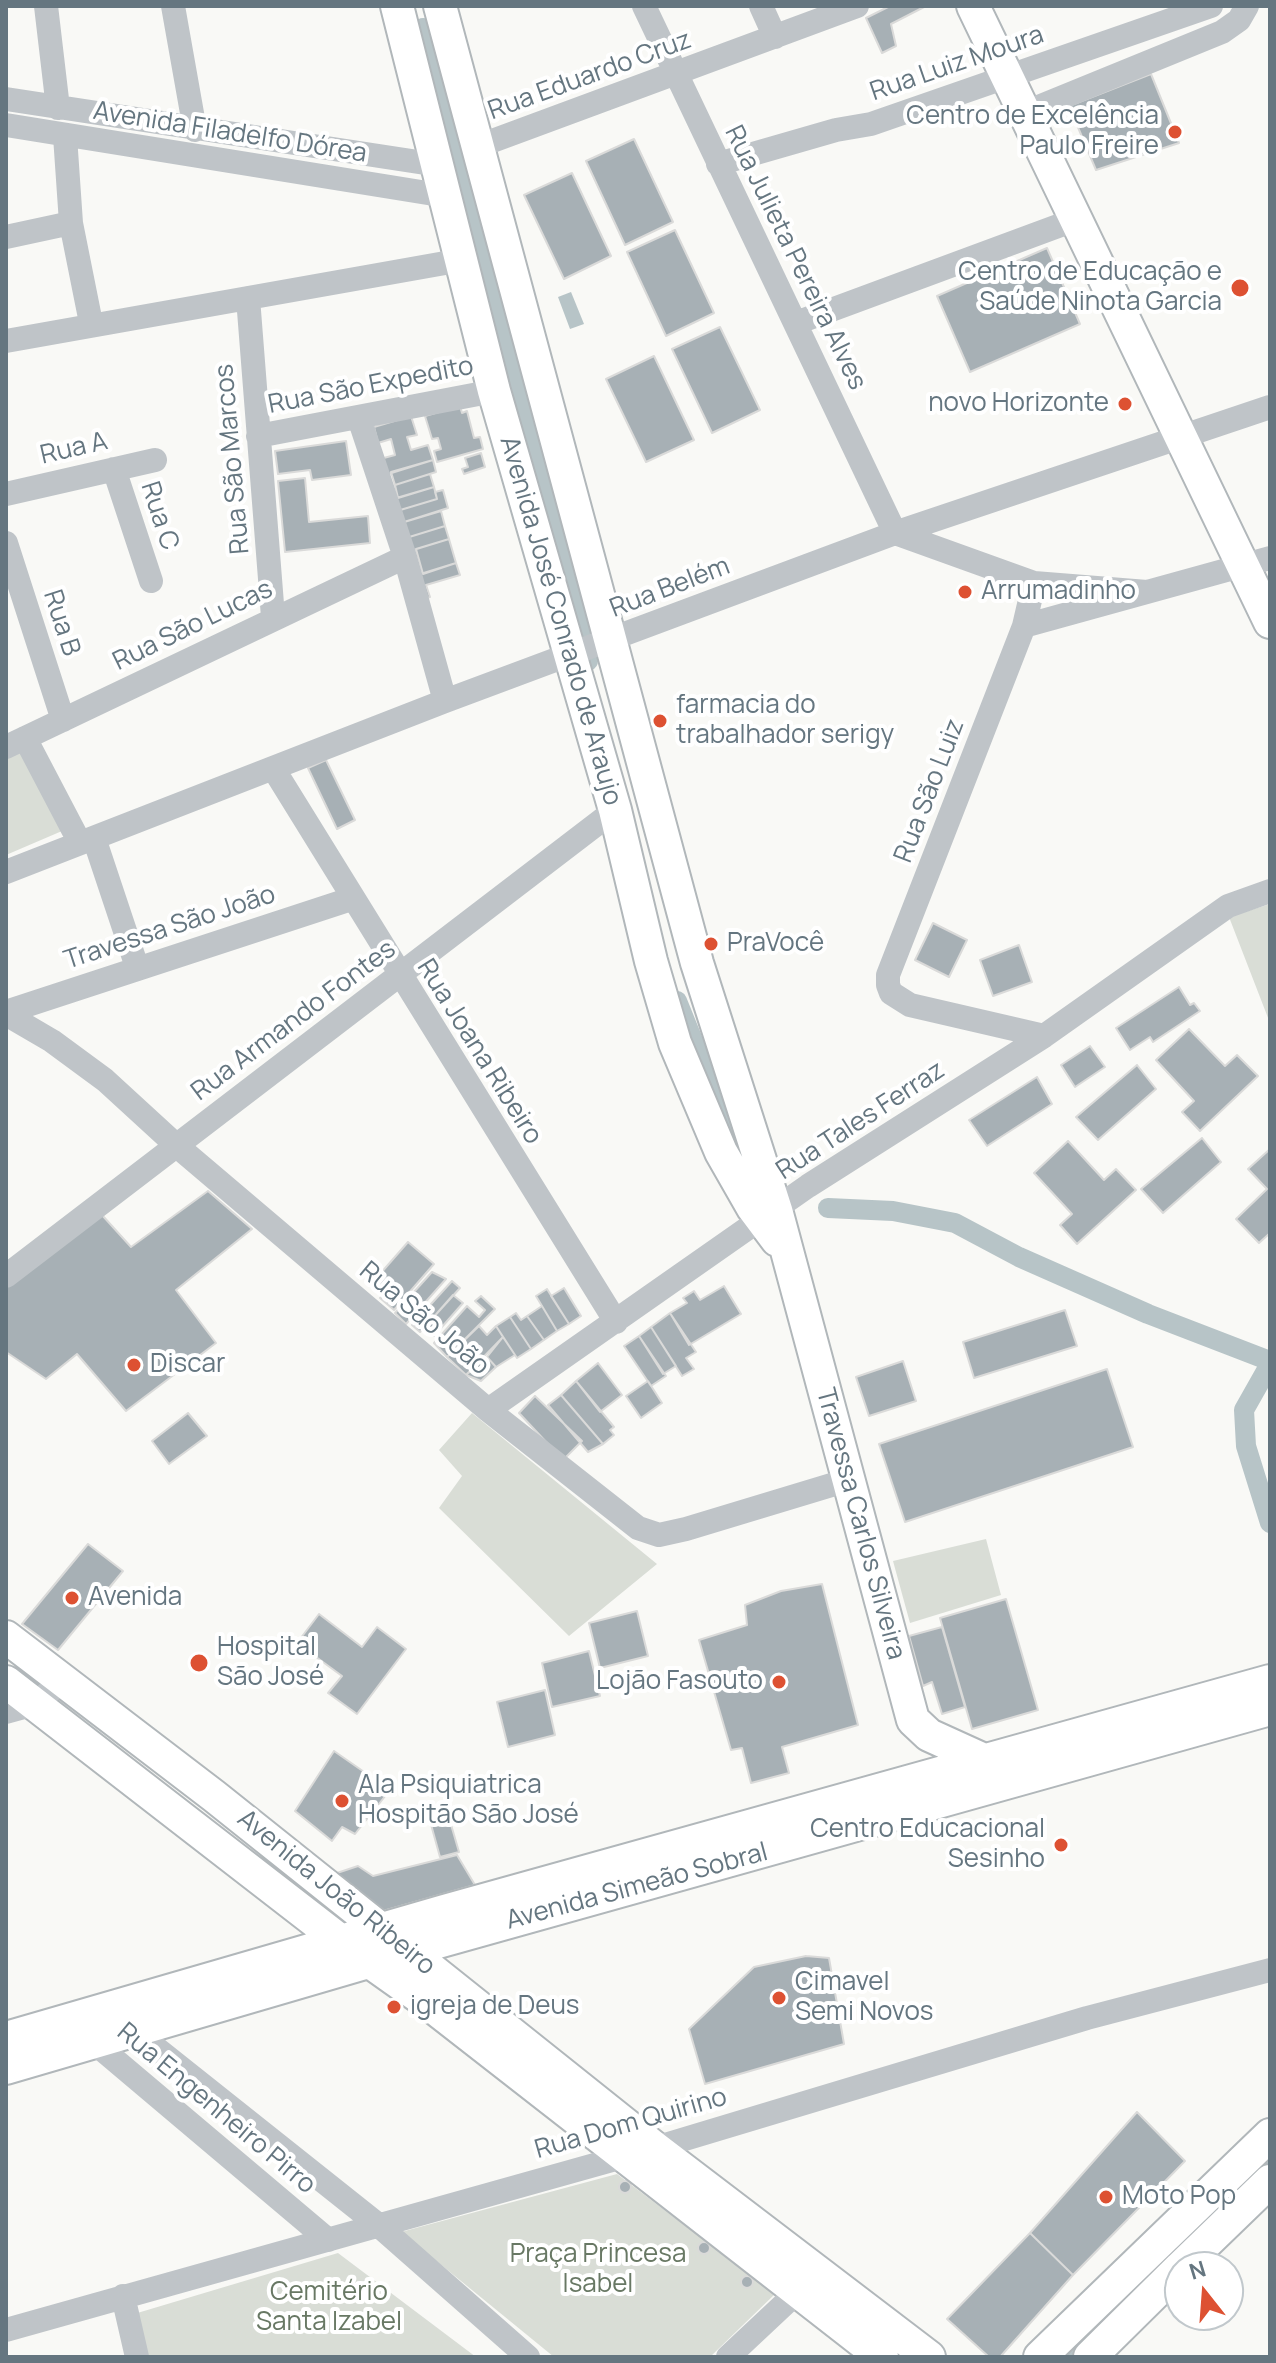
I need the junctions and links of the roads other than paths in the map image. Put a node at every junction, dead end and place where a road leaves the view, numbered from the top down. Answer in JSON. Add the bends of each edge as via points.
{"nodes":[{"id":1,"x":46,"y":6,"type":"edge"},
{"id":2,"x":173,"y":6,"type":"edge"},
{"id":3,"x":397,"y":6,"type":"edge"},
{"id":4,"x":440,"y":6,"type":"edge"},
{"id":5,"x":644,"y":6,"type":"edge"},
{"id":6,"x":761,"y":6,"type":"edge"},
{"id":7,"x":857,"y":6,"type":"edge"},
{"id":8,"x":973,"y":6,"type":"edge"},
{"id":9,"x":1211,"y":6,"type":"edge"},
{"id":10,"x":1247,"y":6,"type":"edge"},
{"id":11,"x":775,"y":37,"type":"junction"},
{"id":12,"x":677,"y":74,"type":"junction"},
{"id":13,"x":1008,"y":75,"type":"junction"},
{"id":14,"x":6,"y":99,"type":"edge"},
{"id":15,"x":58,"y":108,"type":"junction"},
{"id":16,"x":1026,"y":112,"type":"junction"},
{"id":17,"x":6,"y":125,"type":"edge"},
{"id":18,"x":195,"y":130,"type":"junction"},
{"id":19,"x":65,"y":136,"type":"junction"},
{"id":20,"x":476,"y":147,"type":"junction"},
{"id":21,"x":718,"y":164,"type":"junction"},
{"id":22,"x":442,"y":180,"type":"junction"},
{"id":23,"x":1077,"y":219,"type":"junction"},
{"id":24,"x":71,"y":223,"type":"junction"},
{"id":25,"x":6,"y":237,"type":"edge"},
{"id":26,"x":462,"y":260,"type":"junction"},
{"id":27,"x":248,"y":298,"type":"junction"},
{"id":28,"x":91,"y":323,"type":"junction"},
{"id":29,"x":796,"y":323,"type":"junction"},
{"id":30,"x":6,"y":341,"type":"edge"},
{"id":31,"x":494,"y":391,"type":"junction"},
{"id":32,"x":1270,"y":407,"type":"edge"},
{"id":33,"x":359,"y":418,"type":"junction"},
{"id":34,"x":258,"y":436,"type":"junction"},
{"id":35,"x":1179,"y":440,"type":"junction"},
{"id":36,"x":155,"y":460,"type":"dead end"},
{"id":37,"x":558,"y":462,"type":"junction"},
{"id":38,"x":114,"y":469,"type":"junction"},
{"id":39,"x":6,"y":494,"type":"edge"},
{"id":40,"x":530,"y":501,"type":"junction"},
{"id":41,"x":895,"y":533,"type":"junction"},
{"id":42,"x":6,"y":543,"type":"edge"},
{"id":43,"x":405,"y":557,"type":"junction"},
{"id":44,"x":1257,"y":562,"type":"edge"},
{"id":45,"x":151,"y":581,"type":"dead end"},
{"id":46,"x":1034,"y":583,"type":"junction"},
{"id":47,"x":1147,"y":592,"type":"junction"},
{"id":48,"x":273,"y":617,"type":"junction"},
{"id":49,"x":1270,"y":622,"type":"edge"},
{"id":50,"x":1024,"y":626,"type":"junction"},
{"id":51,"x":606,"y":642,"type":"junction"},
{"id":52,"x":572,"y":654,"type":"junction"},
{"id":53,"x":445,"y":701,"type":"junction"},
{"id":54,"x":63,"y":720,"type":"junction"},
{"id":55,"x":16,"y":743,"type":"edge"},
{"id":56,"x":273,"y":768,"type":"junction"},
{"id":57,"x":615,"y":810,"type":"junction"},
{"id":58,"x":87,"y":840,"type":"junction"},
{"id":59,"x":6,"y":872,"type":"edge"},
{"id":60,"x":1270,"y":891,"type":"edge"},
{"id":61,"x":351,"y":899,"type":"junction"},
{"id":62,"x":137,"y":967,"type":"junction"},
{"id":63,"x":399,"y":976,"type":"junction"},
{"id":64,"x":6,"y":1013,"type":"edge"},
{"id":65,"x":1044,"y":1036,"type":"junction"},
{"id":66,"x":177,"y":1146,"type":"junction"},
{"id":67,"x":769,"y":1215,"type":"junction"},
{"id":68,"x":6,"y":1276,"type":"edge"},
{"id":69,"x":616,"y":1322,"type":"junction"},
{"id":70,"x":488,"y":1410,"type":"junction"},
{"id":71,"x":848,"y":1480,"type":"junction"},
{"id":72,"x":6,"y":1637,"type":"edge"},
{"id":73,"x":63,"y":1680,"type":"junction"},
{"id":74,"x":1270,"y":1681,"type":"edge"},
{"id":75,"x":6,"y":1682,"type":"edge"},
{"id":76,"x":20,"y":1708,"type":"edge"},
{"id":77,"x":1270,"y":1709,"type":"edge"},
{"id":78,"x":913,"y":1720,"type":"junction"},
{"id":79,"x":984,"y":1760,"type":"junction"},
{"id":80,"x":911,"y":1781,"type":"junction"},
{"id":81,"x":801,"y":1841,"type":"junction"},
{"id":82,"x":382,"y":1929,"type":"junction"},
{"id":83,"x":342,"y":1942,"type":"junction"},
{"id":84,"x":406,"y":1951,"type":"junction"},
{"id":85,"x":371,"y":1961,"type":"junction"},
{"id":86,"x":1270,"y":1970,"type":"edge"},
{"id":87,"x":105,"y":2009,"type":"junction"},
{"id":88,"x":67,"y":2020,"type":"junction"},
{"id":89,"x":133,"y":2030,"type":"junction"},
{"id":90,"x":6,"y":2038,"type":"edge"},
{"id":91,"x":93,"y":2041,"type":"junction"},
{"id":92,"x":6,"y":2068,"type":"edge"},
{"id":93,"x":1270,"y":2135,"type":"edge"},
{"id":94,"x":640,"y":2152,"type":"junction"},
{"id":95,"x":1270,"y":2181,"type":"edge"},
{"id":96,"x":377,"y":2224,"type":"junction"},
{"id":97,"x":328,"y":2240,"type":"junction"},
{"id":98,"x":1198,"y":2251,"type":"edge"},
{"id":99,"x":808,"y":2282,"type":"junction"},
{"id":100,"x":1164,"y":2284,"type":"edge"},
{"id":101,"x":123,"y":2296,"type":"junction"},
{"id":102,"x":6,"y":2330,"type":"edge"},
{"id":103,"x":137,"y":2357,"type":"edge"},
{"id":104,"x":528,"y":2357,"type":"edge"},
{"id":105,"x":728,"y":2357,"type":"edge"},
{"id":106,"x":882,"y":2357,"type":"edge"},
{"id":107,"x":929,"y":2357,"type":"edge"},
{"id":108,"x":1040,"y":2357,"type":"edge"},
{"id":109,"x":1090,"y":2357,"type":"edge"}],
"edges":[{"from":1,"to":15,"type":"street"},
{"from":2,"to":18,"type":"street"},
{"from":3,"to":22,"type":"main road","name":"Avenida José Conrado de Araujo"},
{"from":4,"to":20,"type":"main road","name":"Avenida José Conrado de Araujo"},
{"from":5,"to":12,"type":"street","name":"Rua Julieta Pereira Alves"},
{"from":6,"to":11,"type":"street"},
{"from":7,"to":11,"type":"street","name":"Rua Eduardo Cruz"},
{"from":8,"to":13,"type":"main road"},
{"from":9,"to":13,"type":"street","name":"Rua Luiz Moura"},
{"from":10,"to":16,"type":"street","via":[[1222,32]]},
{"from":11,"to":12,"type":"street","name":"Rua Eduardo Cruz"},
{"from":12,"to":20,"type":"street","name":"Rua Eduardo Cruz"},
{"from":12,"to":21,"type":"street","name":"Rua Julieta Pereira Alves"},
{"from":13,"to":16,"type":"main road"},
{"from":13,"to":21,"type":"street","name":"Rua Luiz Moura","via":[[871,124]]},
{"from":14,"to":15,"type":"street","name":"Avenida Filadelfo Dórea"},
{"from":15,"to":18,"type":"street","name":"Avenida Filadelfo Dórea"},
{"from":16,"to":23,"type":"main road"},
{"from":17,"to":19,"type":"street","name":"Avenida Filadelfo Dórea"},
{"from":18,"to":22,"type":"street","name":"Avenida Filadelfo Dórea"},
{"from":19,"to":22,"type":"street","name":"Avenida Filadelfo Dórea"},
{"from":19,"to":24,"type":"street"},
{"from":20,"to":37,"type":"main road","name":"Avenida José Conrado de Araujo"},
{"from":21,"to":29,"type":"street","name":"Rua Julieta Pereira Alves"},
{"from":22,"to":26,"type":"main road","name":"Avenida José Conrado de Araujo"},
{"from":23,"to":29,"type":"street"},
{"from":23,"to":35,"type":"main road"},
{"from":24,"to":25,"type":"street"},
{"from":24,"to":28,"type":"street"},
{"from":26,"to":27,"type":"street"},
{"from":26,"to":31,"type":"main road","name":"Avenida José Conrado de Araujo"},
{"from":27,"to":28,"type":"street"},
{"from":27,"to":34,"type":"street","name":"Rua São Marcos"},
{"from":28,"to":30,"type":"street"},
{"from":29,"to":41,"type":"street","name":"Rua Julieta Pereira Alves"},
{"from":31,"to":33,"type":"street","name":"Rua São Expedito"},
{"from":31,"to":40,"type":"main road","name":"Avenida José Conrado de Araujo"},
{"from":32,"to":35,"type":"street","name":"Rua Belém"},
{"from":33,"to":34,"type":"street","name":"Rua São Expedito"},
{"from":33,"to":43,"type":"street"},
{"from":34,"to":48,"type":"street","name":"Rua São Marcos"},
{"from":35,"to":41,"type":"street","name":"Rua Belém"},
{"from":35,"to":44,"type":"main road"},
{"from":36,"to":38,"type":"street","name":"Rua A"},
{"from":37,"to":40,"type":"main road"},
{"from":37,"to":51,"type":"main road","name":"Avenida José Conrado de Araujo"},
{"from":38,"to":39,"type":"street","name":"Rua A"},
{"from":38,"to":45,"type":"street","name":"Rua C"},
{"from":40,"to":52,"type":"main road","name":"Avenida José Conrado de Araujo"},
{"from":41,"to":46,"type":"street"},
{"from":41,"to":51,"type":"street","name":"Rua Belém"},
{"from":42,"to":54,"type":"street","name":"Rua B"},
{"from":43,"to":48,"type":"street","name":"Rua São Lucas"},
{"from":43,"to":53,"type":"street"},
{"from":44,"to":47,"type":"street"},
{"from":44,"to":49,"type":"main road"},
{"from":46,"to":47,"type":"street"},
{"from":46,"to":50,"type":"street","name":"Rua São Luiz"},
{"from":47,"to":50,"type":"street"},
{"from":48,"to":54,"type":"street","name":"Rua São Lucas"},
{"from":50,"to":65,"type":"street","name":"Rua São Luiz","via":[[888,975],[891,993],[910,1005]]},
{"from":51,"to":52,"type":"street","name":"Rua Belém"},
{"from":51,"to":67,"type":"main road","name":"Avenida José Conrado de Araujo"},
{"from":52,"to":53,"type":"street","name":"Rua Belém"},
{"from":52,"to":57,"type":"main road","name":"Avenida José Conrado de Araujo"},
{"from":53,"to":56,"type":"street","name":"Rua Belém"},
{"from":54,"to":55,"type":"street","name":"Rua São Lucas"},
{"from":55,"to":58,"type":"street"},
{"from":56,"to":58,"type":"street","name":"Rua Belém"},
{"from":56,"to":61,"type":"street","name":"Rua Joana Ribeiro"},
{"from":57,"to":63,"type":"street","name":"Rua Armando Fontes"},
{"from":57,"to":67,"type":"main road","name":"Avenida José Conrado de Araujo","via":[[675,1043],[721,1152]]},
{"from":58,"to":59,"type":"street","name":"Rua Belém"},
{"from":58,"to":62,"type":"street"},
{"from":60,"to":65,"type":"street","name":"Rua Tales Ferraz","via":[[1228,906]]},
{"from":61,"to":62,"type":"street","name":"Travessa São João"},
{"from":61,"to":63,"type":"street","name":"Rua Joana Ribeiro"},
{"from":62,"to":64,"type":"street","name":"Travessa São João"},
{"from":63,"to":66,"type":"street","name":"Rua Armando Fontes"},
{"from":63,"to":69,"type":"street","name":"Rua Joana Ribeiro"},
{"from":64,"to":66,"type":"street","name":"Rua São João","via":[[85,1065]]},
{"from":65,"to":67,"type":"street","name":"Rua Tales Ferraz"},
{"from":66,"to":68,"type":"street","name":"Rua Armando Fontes"},
{"from":66,"to":70,"type":"street","name":"Rua São João"},
{"from":67,"to":69,"type":"street","name":"Rua Tales Ferraz"},
{"from":67,"to":71,"type":"main road","name":"Travessa Carlos Silveira","via":[[784,1249]]},
{"from":69,"to":70,"type":"street","name":"Rua Tales Ferraz"},
{"from":70,"to":71,"type":"street","name":"Rua São João","via":[[631,1524],[659,1535]]},
{"from":71,"to":78,"type":"main road","name":"Travessa Carlos Silveira"},
{"from":72,"to":73,"type":"main road","name":"Avenida João Ribeiro"},
{"from":73,"to":76,"type":"street"},
{"from":73,"to":82,"type":"main road","name":"Avenida João Ribeiro"},
{"from":74,"to":79,"type":"main road","name":"Avenida Simeão Sobral"},
{"from":75,"to":76,"type":"main road","name":"Avenida João Ribeiro"},
{"from":76,"to":83,"type":"main road","name":"Avenida João Ribeiro"},
{"from":77,"to":81,"type":"main road","name":"Avenida Simeão Sobral"},
{"from":78,"to":79,"type":"main road","via":[[929,1735]]},
{"from":78,"to":80,"type":"main road"},
{"from":79,"to":80,"type":"main road","name":"Avenida Simeão Sobral"},
{"from":80,"to":81,"type":"main road","via":[[884,1805],[821,1824],[806,1831]]},
{"from":80,"to":82,"type":"main road","name":"Avenida Simeão Sobral"},
{"from":81,"to":84,"type":"main road","name":"Avenida Simeão Sobral"},
{"from":82,"to":83,"type":"main road","name":"Avenida Simeão Sobral"},
{"from":82,"to":84,"type":"main road","name":"Avenida João Ribeiro"},
{"from":83,"to":85,"type":"main road","name":"Avenida João Ribeiro"},
{"from":83,"to":87,"type":"main road","name":"Avenida Simeão Sobral"},
{"from":84,"to":85,"type":"main road","name":"Avenida Simeão Sobral"},
{"from":84,"to":94,"type":"main road","name":"Avenida João Ribeiro"},
{"from":85,"to":89,"type":"main road","name":"Avenida Simeão Sobral"},
{"from":85,"to":94,"type":"main road","name":"Avenida João Ribeiro"},
{"from":86,"to":94,"type":"street","name":"Rua Dom Quirino","via":[[1087,2018]]},
{"from":87,"to":88,"type":"main road","name":"Avenida Simeão Sobral"},
{"from":87,"to":89,"type":"street"},
{"from":88,"to":90,"type":"main road","name":"Avenida Simeão Sobral"},
{"from":88,"to":91,"type":"street","name":"Rua Engenheiro Pirro"},
{"from":89,"to":91,"type":"main road","name":"Avenida Simeão Sobral"},
{"from":89,"to":96,"type":"street"},
{"from":91,"to":92,"type":"main road","name":"Avenida Simeão Sobral"},
{"from":91,"to":97,"type":"street","name":"Rua Engenheiro Pirro"},
{"from":93,"to":108,"type":"main road"},
{"from":94,"to":96,"type":"street","name":"Rua Dom Quirino"},
{"from":94,"to":99,"type":"main road","name":"Avenida João Ribeiro"},
{"from":95,"to":98,"type":"main road"},
{"from":96,"to":97,"type":"street","name":"Rua Dom Quirino"},
{"from":96,"to":104,"type":"street"},
{"from":97,"to":101,"type":"street","name":"Rua Dom Quirino"},
{"from":99,"to":105,"type":"street"},
{"from":99,"to":106,"type":"main road","name":"Avenida João Ribeiro"},
{"from":99,"to":107,"type":"main road","name":"Avenida João Ribeiro"},
{"from":100,"to":109,"type":"main road"},
{"from":101,"to":102,"type":"street","name":"Rua Dom Quirino"},
{"from":101,"to":103,"type":"street"}]}
